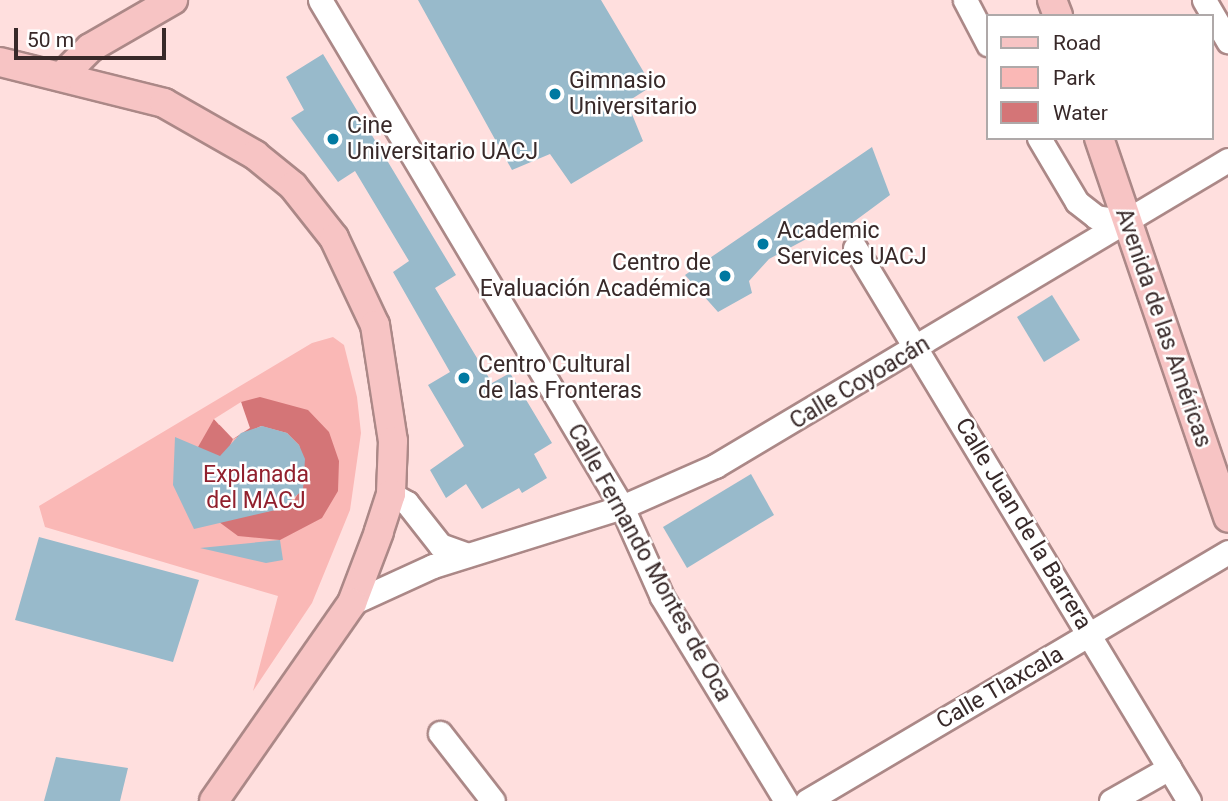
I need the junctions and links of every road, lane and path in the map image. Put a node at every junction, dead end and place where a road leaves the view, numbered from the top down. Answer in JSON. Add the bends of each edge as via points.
{"nodes":[{"id":1,"x":173,"y":0,"type":"edge"},
{"id":2,"x":320,"y":0,"type":"edge"},
{"id":3,"x":965,"y":0,"type":"edge"},
{"id":4,"x":1214,"y":18,"type":"edge"},
{"id":5,"x":986,"y":40,"type":"edge"},
{"id":6,"x":1228,"y":41,"type":"edge"},
{"id":7,"x":0,"y":62,"type":"edge"},
{"id":8,"x":63,"y":75,"type":"junction"},
{"id":9,"x":1040,"y":140,"type":"edge"},
{"id":10,"x":1100,"y":140,"type":"edge"},
{"id":11,"x":1228,"y":160,"type":"edge"},
{"id":12,"x":1127,"y":222,"type":"junction"},
{"id":13,"x":855,"y":248,"type":"dead end"},
{"id":14,"x":918,"y":349,"type":"junction"},
{"id":15,"x":391,"y":494,"type":"junction"},
{"id":16,"x":622,"y":507,"type":"junction"},
{"id":17,"x":1228,"y":518,"type":"edge"},
{"id":18,"x":1228,"y":552,"type":"edge"},
{"id":19,"x":467,"y":555,"type":"junction"},
{"id":20,"x":352,"y":603,"type":"junction"},
{"id":21,"x":1090,"y":636,"type":"junction"},
{"id":22,"x":440,"y":733,"type":"dead end"},
{"id":23,"x":1169,"y":768,"type":"junction"},
{"id":24,"x":214,"y":801,"type":"edge"},
{"id":25,"x":493,"y":801,"type":"edge"},
{"id":26,"x":786,"y":801,"type":"edge"},
{"id":27,"x":807,"y":801,"type":"edge"},
{"id":28,"x":1111,"y":801,"type":"edge"},
{"id":29,"x":1189,"y":801,"type":"edge"}],
"edges":[{"from":1,"to":8,"type":"main road","via":[[90,48]]},
{"from":2,"to":16,"type":"street","name":"Calle Fernando Montes de Oca"},
{"from":3,"to":5,"type":"street"},
{"from":4,"to":6,"type":"street"},
{"from":7,"to":8,"type":"main road"},
{"from":8,"to":15,"type":"main road","via":[[164,103],[214,127],[293,186],[318,216],[362,287],[384,357],[392,405]]},
{"from":9,"to":12,"type":"street","via":[[1077,202],[1096,216]]},
{"from":10,"to":12,"type":"main road","name":"Avenida de las Américas"},
{"from":11,"to":12,"type":"street","name":"Calle Coyoacán"},
{"from":12,"to":14,"type":"street","name":"Calle Coyoacán"},
{"from":12,"to":17,"type":"main road","name":"Avenida de las Américas"},
{"from":13,"to":14,"type":"street","name":"Calle Juan de la Barrera"},
{"from":14,"to":16,"type":"street","name":"Calle Coyoacán","via":[[751,448]]},
{"from":14,"to":21,"type":"street","name":"Calle Juan de la Barrera"},
{"from":15,"to":19,"type":"street","via":[[407,503],[440,545]]},
{"from":15,"to":20,"type":"main road"},
{"from":16,"to":19,"type":"street","name":"Calle Coyoacán"},
{"from":16,"to":26,"type":"street","name":"Calle Fernando Montes de Oca","via":[[662,597]]},
{"from":18,"to":21,"type":"street","name":"Calle Tlaxcala"},
{"from":19,"to":20,"type":"street","name":"Calle Coyoacán"},
{"from":20,"to":24,"type":"main road"},
{"from":21,"to":23,"type":"street","name":"Calle Juan de la Barrera"},
{"from":21,"to":27,"type":"street","name":"Calle Tlaxcala"},
{"from":22,"to":25,"type":"street"},
{"from":23,"to":28,"type":"street"},
{"from":23,"to":29,"type":"street","name":"Calle Juan de la Barrera"}]}
